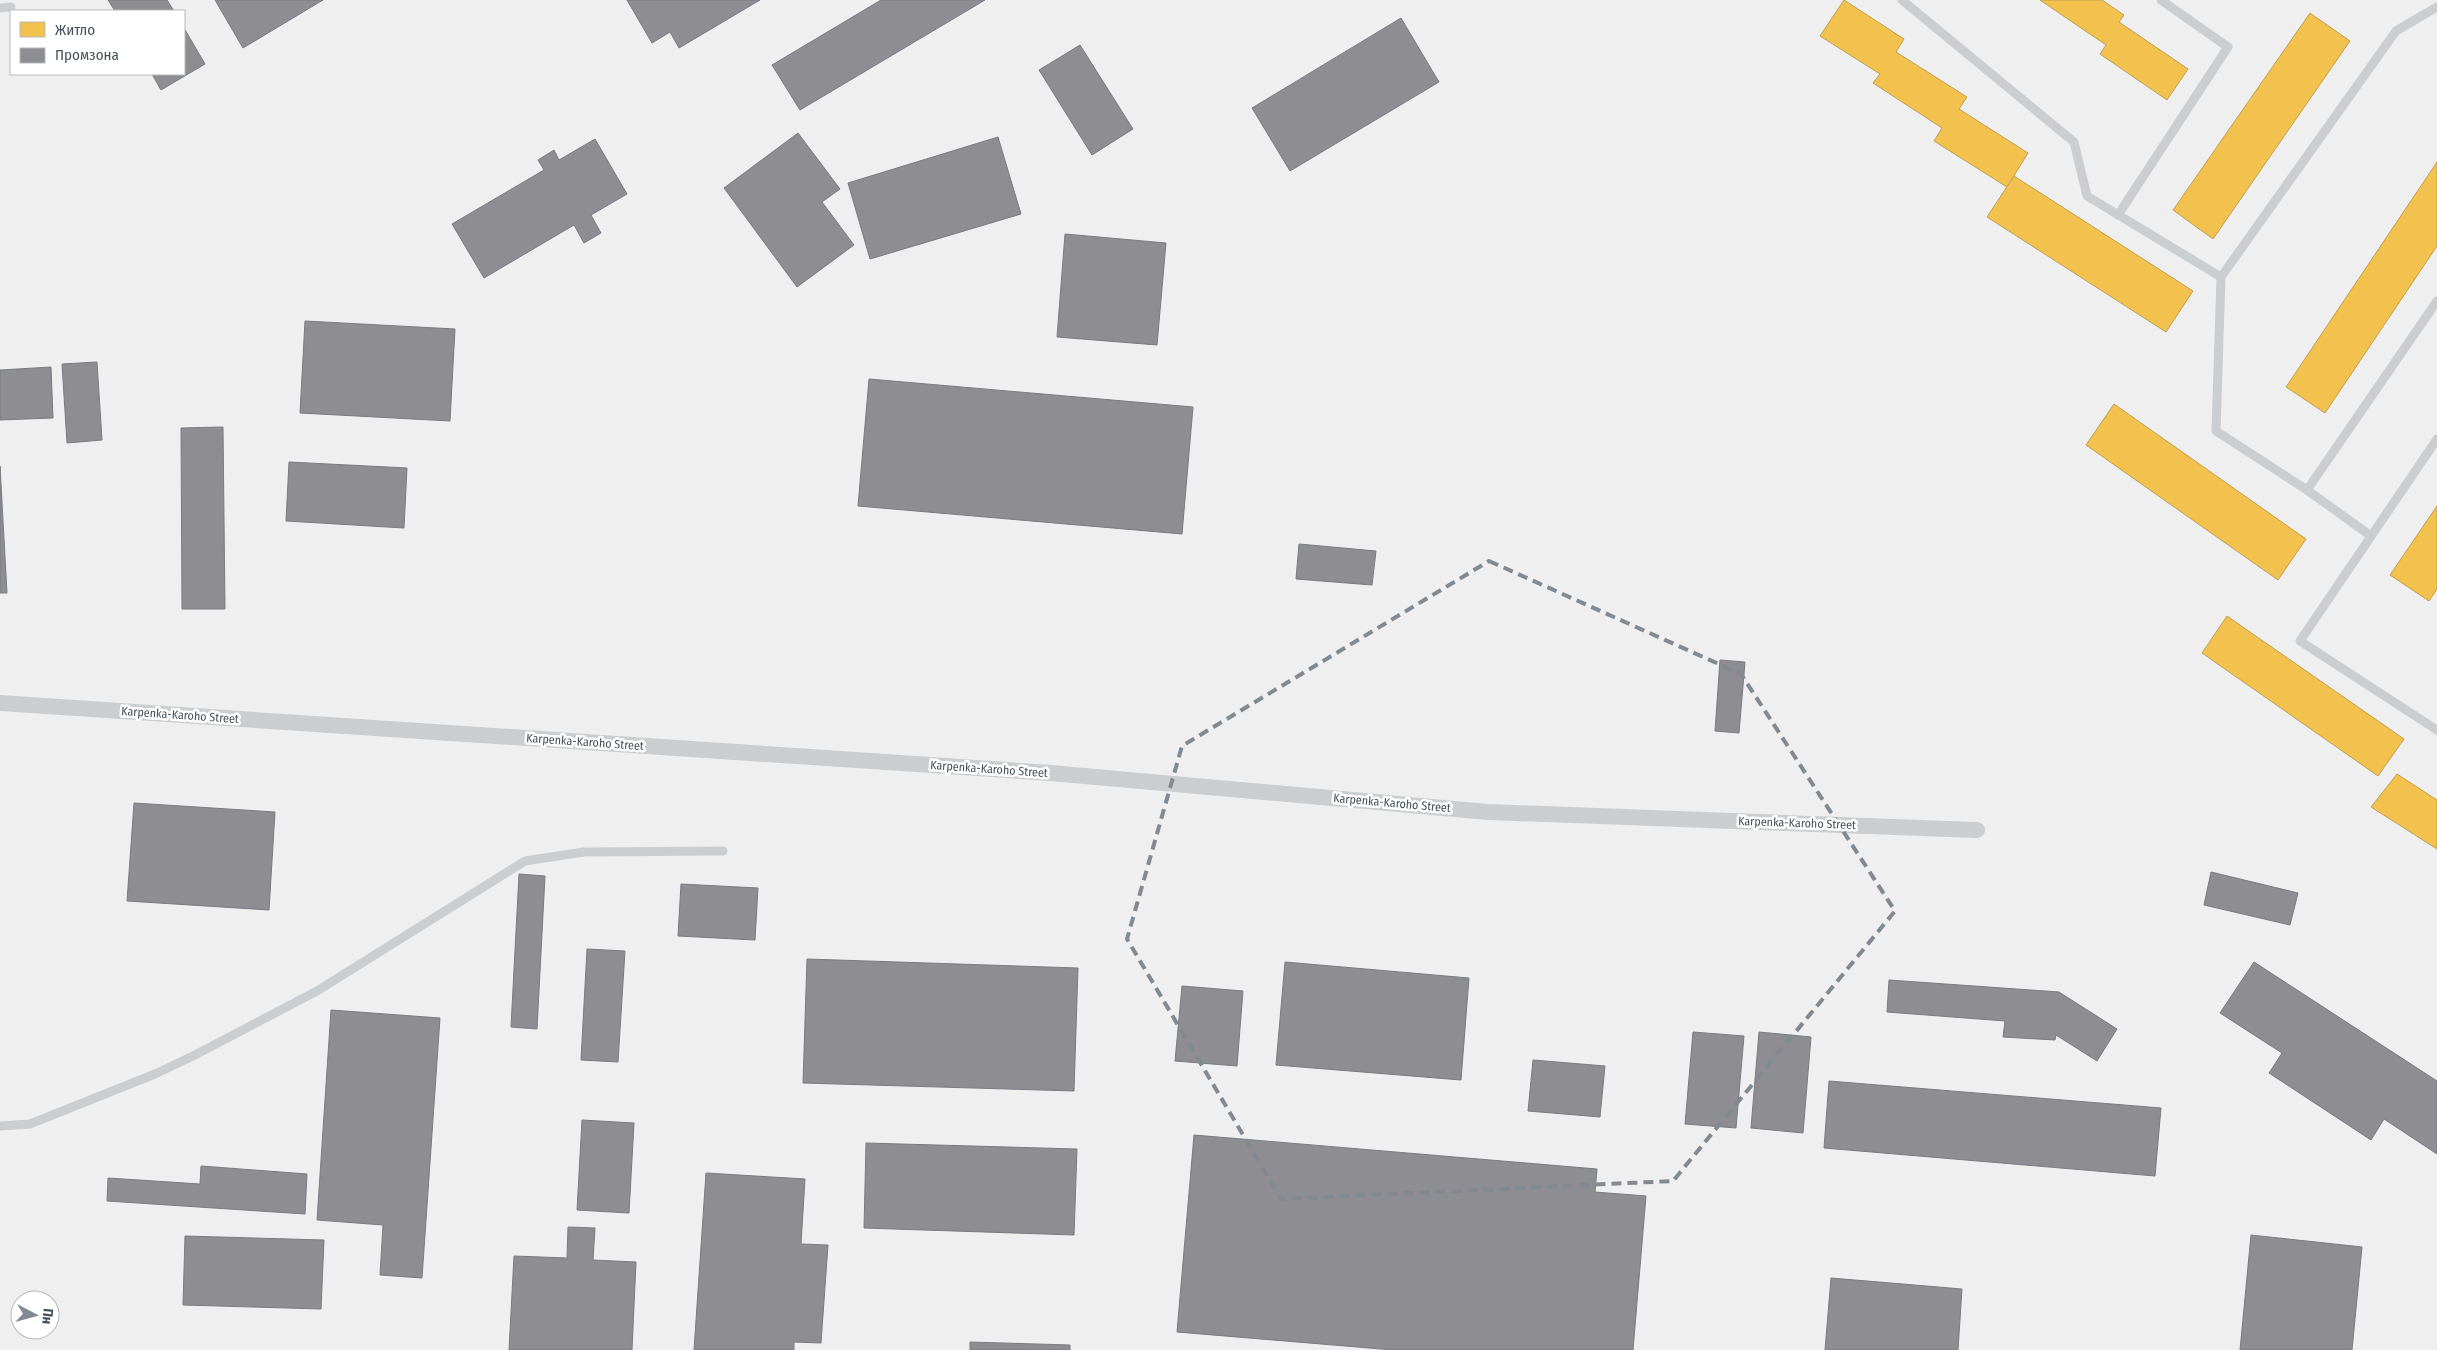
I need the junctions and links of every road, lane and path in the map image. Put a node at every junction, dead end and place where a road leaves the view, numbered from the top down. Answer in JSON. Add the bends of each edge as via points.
{"nodes":[{"id":1,"x":1902,"y":0,"type":"edge"},
{"id":2,"x":2161,"y":0,"type":"edge"},
{"id":3,"x":11,"y":7,"type":"dead end"},
{"id":4,"x":2437,"y":7,"type":"edge"},
{"id":5,"x":0,"y":8,"type":"edge"},
{"id":6,"x":2118,"y":215,"type":"junction"},
{"id":7,"x":2221,"y":277,"type":"junction"},
{"id":8,"x":2437,"y":301,"type":"edge"},
{"id":9,"x":2437,"y":439,"type":"edge"},
{"id":10,"x":2307,"y":490,"type":"junction"},
{"id":11,"x":2371,"y":536,"type":"junction"},
{"id":12,"x":0,"y":703,"type":"edge"},
{"id":13,"x":2437,"y":730,"type":"edge"},
{"id":14,"x":1977,"y":830,"type":"dead end"},
{"id":15,"x":723,"y":851,"type":"dead end"},
{"id":16,"x":0,"y":1126,"type":"edge"}],
"edges":[{"from":1,"to":6,"type":"lane","via":[[2074,142],[2087,196]]},
{"from":2,"to":6,"type":"lane","via":[[2228,47]]},
{"from":3,"to":5,"type":"lane"},
{"from":4,"to":7,"type":"lane","via":[[2396,32]]},
{"from":6,"to":7,"type":"lane"},
{"from":7,"to":10,"type":"lane","via":[[2216,431]]},
{"from":8,"to":10,"type":"lane"},
{"from":9,"to":11,"type":"lane"},
{"from":10,"to":11,"type":"lane"},
{"from":11,"to":13,"type":"lane","via":[[2300,641]]},
{"from":12,"to":14,"type":"street","name":"Karpenka-Karoho Street","via":[[1042,772],[1488,812]]},
{"from":15,"to":16,"type":"lane","via":[[584,852],[525,861],[317,991],[193,1056],[30,1124]]}]}
